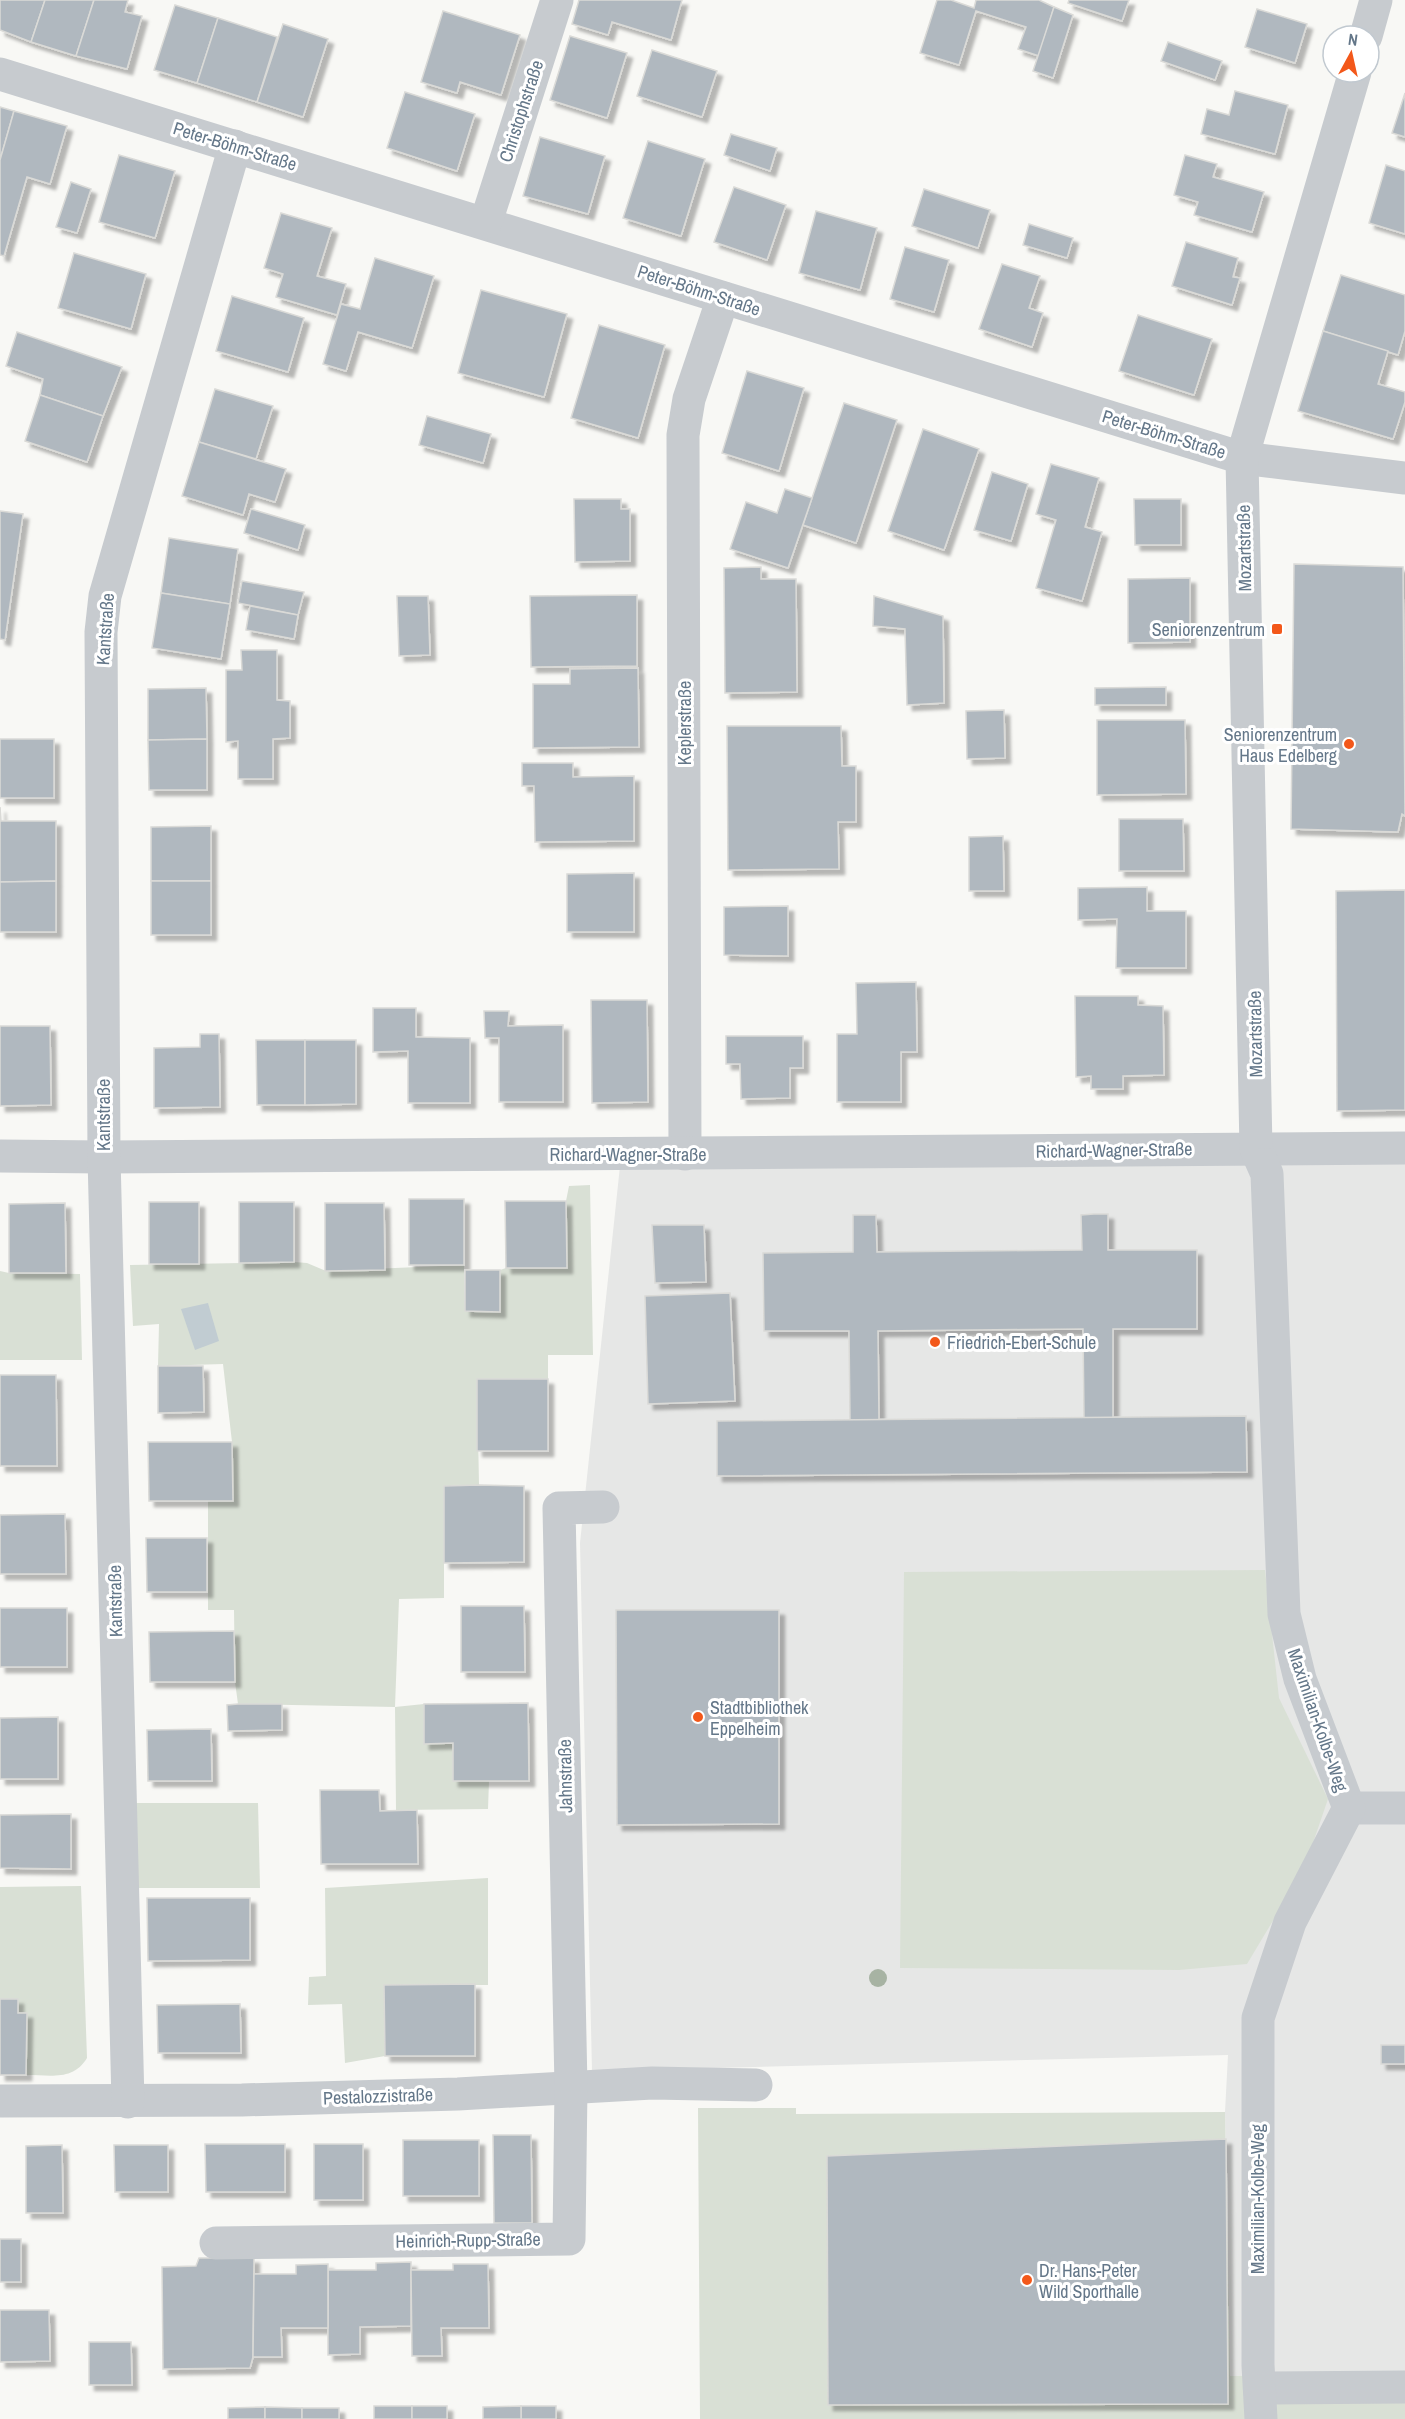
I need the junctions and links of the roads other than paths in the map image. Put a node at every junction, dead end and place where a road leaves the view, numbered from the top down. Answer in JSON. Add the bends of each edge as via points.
{"nodes":[{"id":1,"x":557,"y":0,"type":"edge"},
{"id":2,"x":1377,"y":0,"type":"edge"},
{"id":3,"x":1370,"y":24,"type":"edge"},
{"id":4,"x":0,"y":74,"type":"edge"},
{"id":5,"x":1351,"y":84,"type":"edge"},
{"id":6,"x":235,"y":146,"type":"junction"},
{"id":7,"x":486,"y":222,"type":"junction"},
{"id":8,"x":723,"y":298,"type":"junction"},
{"id":9,"x":1242,"y":458,"type":"junction"},
{"id":10,"x":1405,"y":478,"type":"edge"},
{"id":11,"x":1405,"y":1148,"type":"edge"},
{"id":12,"x":1256,"y":1149,"type":"junction"},
{"id":13,"x":685,"y":1154,"type":"junction"},
{"id":14,"x":0,"y":1156,"type":"edge"},
{"id":15,"x":104,"y":1157,"type":"junction"},
{"id":16,"x":603,"y":1507,"type":"dead end"},
{"id":17,"x":1349,"y":1808,"type":"junction"},
{"id":18,"x":1405,"y":1809,"type":"edge"},
{"id":19,"x":756,"y":2085,"type":"dead end"},
{"id":20,"x":571,"y":2087,"type":"junction"},
{"id":21,"x":0,"y":2100,"type":"edge"},
{"id":22,"x":128,"y":2102,"type":"junction"},
{"id":23,"x":216,"y":2243,"type":"dead end"},
{"id":24,"x":1405,"y":2387,"type":"edge"},
{"id":25,"x":1261,"y":2404,"type":"edge"}],
"edges":[{"from":1,"to":7,"type":"street","name":"Christophstraße"},
{"from":2,"to":3,"type":"street"},
{"from":4,"to":6,"type":"street","name":"Peter-Böhm-Straße"},
{"from":5,"to":9,"type":"street","name":"Mozartstraße"},
{"from":6,"to":7,"type":"street","name":"Peter-Böhm-Straße"},
{"from":6,"to":15,"type":"street","name":"Kantstraße","via":[[105,596],[101,632]]},
{"from":7,"to":8,"type":"street","name":"Peter-Böhm-Straße"},
{"from":8,"to":9,"type":"street","name":"Peter-Böhm-Straße"},
{"from":8,"to":13,"type":"street","name":"Keplerstraße","via":[[689,399],[683,435]]},
{"from":9,"to":10,"type":"street","name":"Peter-Böhm-Straße"},
{"from":9,"to":12,"type":"street","name":"Mozartstraße"},
{"from":11,"to":12,"type":"street","name":"Richard-Wagner-Straße"},
{"from":12,"to":13,"type":"street","name":"Richard-Wagner-Straße"},
{"from":12,"to":17,"type":"street","name":"Maximilian-Kolbe-Weg","via":[[1268,1183],[1284,1614],[1300,1679]]},
{"from":13,"to":15,"type":"street","name":"Richard-Wagner-Straße"},
{"from":14,"to":15,"type":"street","name":"Richard-Wagner-Straße"},
{"from":15,"to":22,"type":"street","name":"Kantstraße"},
{"from":16,"to":20,"type":"street","name":"Jahnstraße","via":[[559,1508]]},
{"from":17,"to":18,"type":"street"},
{"from":17,"to":25,"type":"street","name":"Maximilian-Kolbe-Weg","via":[[1290,1922],[1258,2018]]},
{"from":19,"to":20,"type":"street","name":"Pestalozzistraße","via":[[652,2083]]},
{"from":20,"to":22,"type":"street","name":"Pestalozzistraße","via":[[458,2094]]},
{"from":20,"to":23,"type":"street","name":"Heinrich-Rupp-Straße","via":[[569,2239]]},
{"from":21,"to":22,"type":"street","name":"Pestalozzistraße"},
{"from":24,"to":25,"type":"street"}]}
